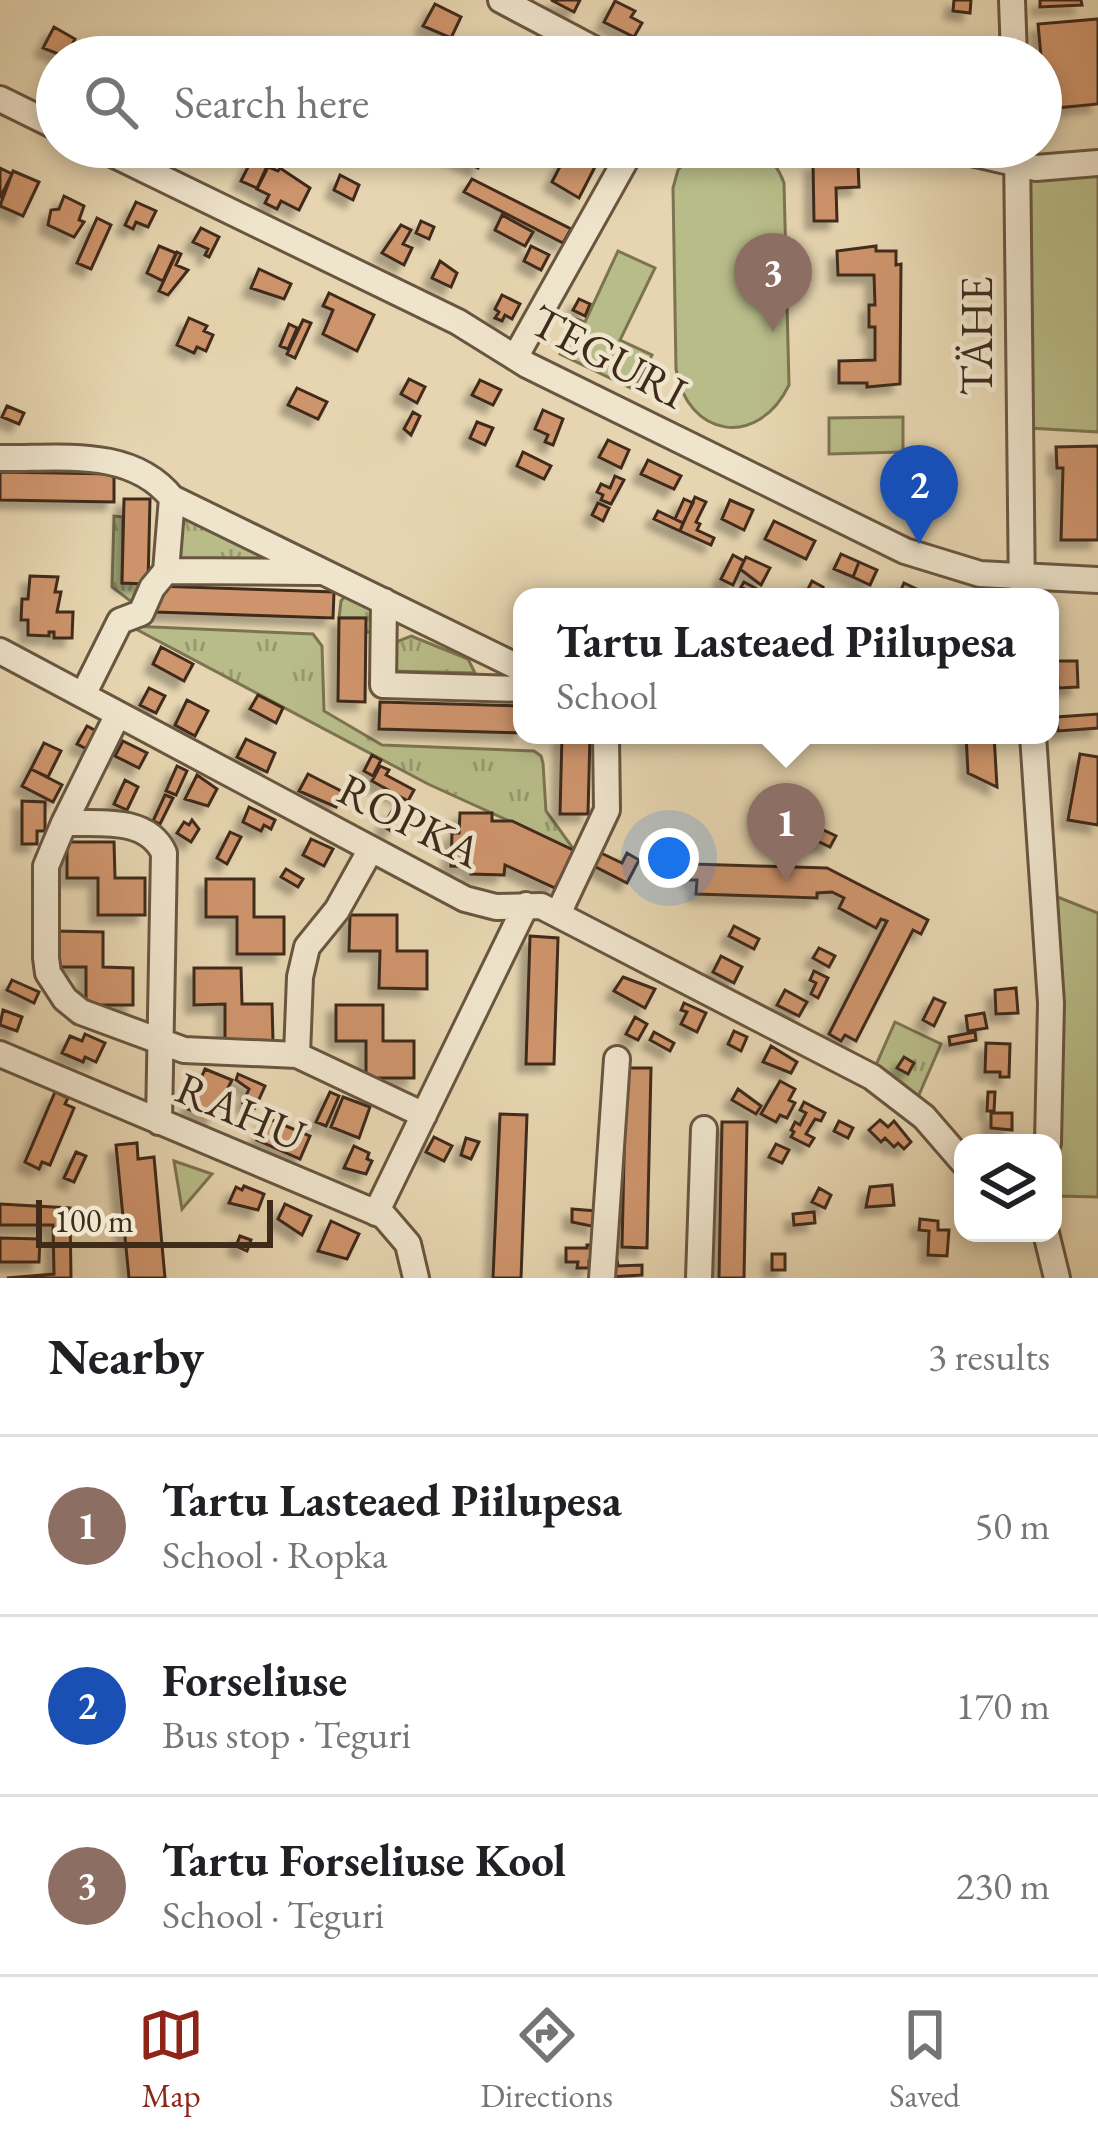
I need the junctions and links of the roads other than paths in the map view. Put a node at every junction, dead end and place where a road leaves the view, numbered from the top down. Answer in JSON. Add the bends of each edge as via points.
{"nodes":[{"id":1,"x":501,"y":0,"type":"edge"},
{"id":2,"x":1012,"y":0,"type":"edge"},
{"id":3,"x":569,"y":36,"type":"edge"},
{"id":4,"x":1013,"y":36,"type":"edge"},
{"id":5,"x":0,"y":99,"type":"edge"},
{"id":6,"x":36,"y":117,"type":"edge"},
{"id":7,"x":1098,"y":164,"type":"edge"},
{"id":8,"x":1062,"y":166,"type":"edge"},
{"id":9,"x":141,"y":168,"type":"edge"},
{"id":10,"x":621,"y":168,"type":"edge"},
{"id":11,"x":1018,"y":168,"type":"edge"},
{"id":12,"x":517,"y":356,"type":"junction"},
{"id":13,"x":0,"y":458,"type":"edge"},
{"id":14,"x":172,"y":498,"type":"junction"},
{"id":15,"x":166,"y":571,"type":"junction"},
{"id":16,"x":325,"y":572,"type":"junction"},
{"id":17,"x":1098,"y":580,"type":"edge"},
{"id":18,"x":1022,"y":587,"type":"edge"},
{"id":19,"x":384,"y":601,"type":"junction"},
{"id":20,"x":0,"y":652,"type":"edge"},
{"id":21,"x":513,"y":665,"type":"edge"},
{"id":22,"x":513,"y":689,"type":"edge"},
{"id":23,"x":83,"y":695,"type":"junction"},
{"id":24,"x":118,"y":714,"type":"junction"},
{"id":25,"x":606,"y":744,"type":"edge"},
{"id":26,"x":1034,"y":744,"type":"edge"},
{"id":27,"x":64,"y":824,"type":"junction"},
{"id":28,"x":371,"y":849,"type":"junction"},
{"id":29,"x":526,"y":905,"type":"junction"},
{"id":30,"x":558,"y":914,"type":"junction"},
{"id":31,"x":160,"y":1044,"type":"junction"},
{"id":32,"x":0,"y":1054,"type":"edge"},
{"id":33,"x":297,"y":1055,"type":"junction"},
{"id":34,"x":617,"y":1059,"type":"dead end"},
{"id":35,"x":424,"y":1115,"type":"junction"},
{"id":36,"x":159,"y":1122,"type":"junction"},
{"id":37,"x":704,"y":1130,"type":"dead end"},
{"id":38,"x":1048,"y":1134,"type":"edge"},
{"id":39,"x":954,"y":1152,"type":"edge"},
{"id":40,"x":376,"y":1213,"type":"junction"},
{"id":41,"x":1047,"y":1242,"type":"edge"},
{"id":42,"x":1048,"y":1242,"type":"edge"},
{"id":43,"x":416,"y":1278,"type":"edge"},
{"id":44,"x":602,"y":1278,"type":"edge"},
{"id":45,"x":699,"y":1278,"type":"edge"},
{"id":46,"x":1046,"y":1278,"type":"edge"},
{"id":47,"x":1057,"y":1278,"type":"edge"}],
"edges":[{"from":1,"to":3,"type":"street"},
{"from":2,"to":4,"type":"street"},
{"from":5,"to":6,"type":"street"},
{"from":7,"to":8,"type":"street"},
{"from":9,"to":12,"type":"street","name":"TEGURI"},
{"from":10,"to":12,"type":"street"},
{"from":11,"to":18,"type":"street","name":"TÄHE"},
{"from":12,"to":18,"type":"street","name":"TEGURI","via":[[905,551]]},
{"from":13,"to":14,"type":"street","via":[[112,460]]},
{"from":14,"to":15,"type":"street"},
{"from":14,"to":16,"type":"street"},
{"from":15,"to":16,"type":"street"},
{"from":15,"to":23,"type":"street","via":[[141,614],[119,621]]},
{"from":16,"to":19,"type":"street"},
{"from":17,"to":18,"type":"street","name":"TEGURI"},
{"from":19,"to":21,"type":"street"},
{"from":19,"to":22,"type":"street","via":[[383,686]]},
{"from":20,"to":23,"type":"street","name":"ROPKA"},
{"from":23,"to":24,"type":"street","name":"ROPKA"},
{"from":24,"to":27,"type":"street"},
{"from":24,"to":28,"type":"street","name":"ROPKA"},
{"from":25,"to":30,"type":"street","via":[[607,810]]},
{"from":26,"to":38,"type":"street","via":[[1051,1003]]},
{"from":27,"to":31,"type":"street","via":[[46,866],[48,973],[81,1012]]},
{"from":27,"to":31,"type":"street","via":[[128,825],[164,853]]},
{"from":28,"to":29,"type":"street","name":"ROPKA","via":[[465,899]]},
{"from":28,"to":33,"type":"street","via":[[307,947]]},
{"from":29,"to":30,"type":"street","name":"ROPKA"},
{"from":29,"to":35,"type":"street"},
{"from":30,"to":39,"type":"street","name":"ROPKA","via":[[872,1077]]},
{"from":31,"to":33,"type":"street"},
{"from":31,"to":36,"type":"street"},
{"from":32,"to":36,"type":"street","name":"RAHU"},
{"from":33,"to":35,"type":"street"},
{"from":34,"to":44,"type":"street"},
{"from":35,"to":40,"type":"street"},
{"from":36,"to":40,"type":"street","name":"RAHU"},
{"from":37,"to":45,"type":"street"},
{"from":40,"to":43,"type":"street","name":"RAHU","via":[[407,1244]]},
{"from":41,"to":46,"type":"street"},
{"from":42,"to":47,"type":"street"}]}
